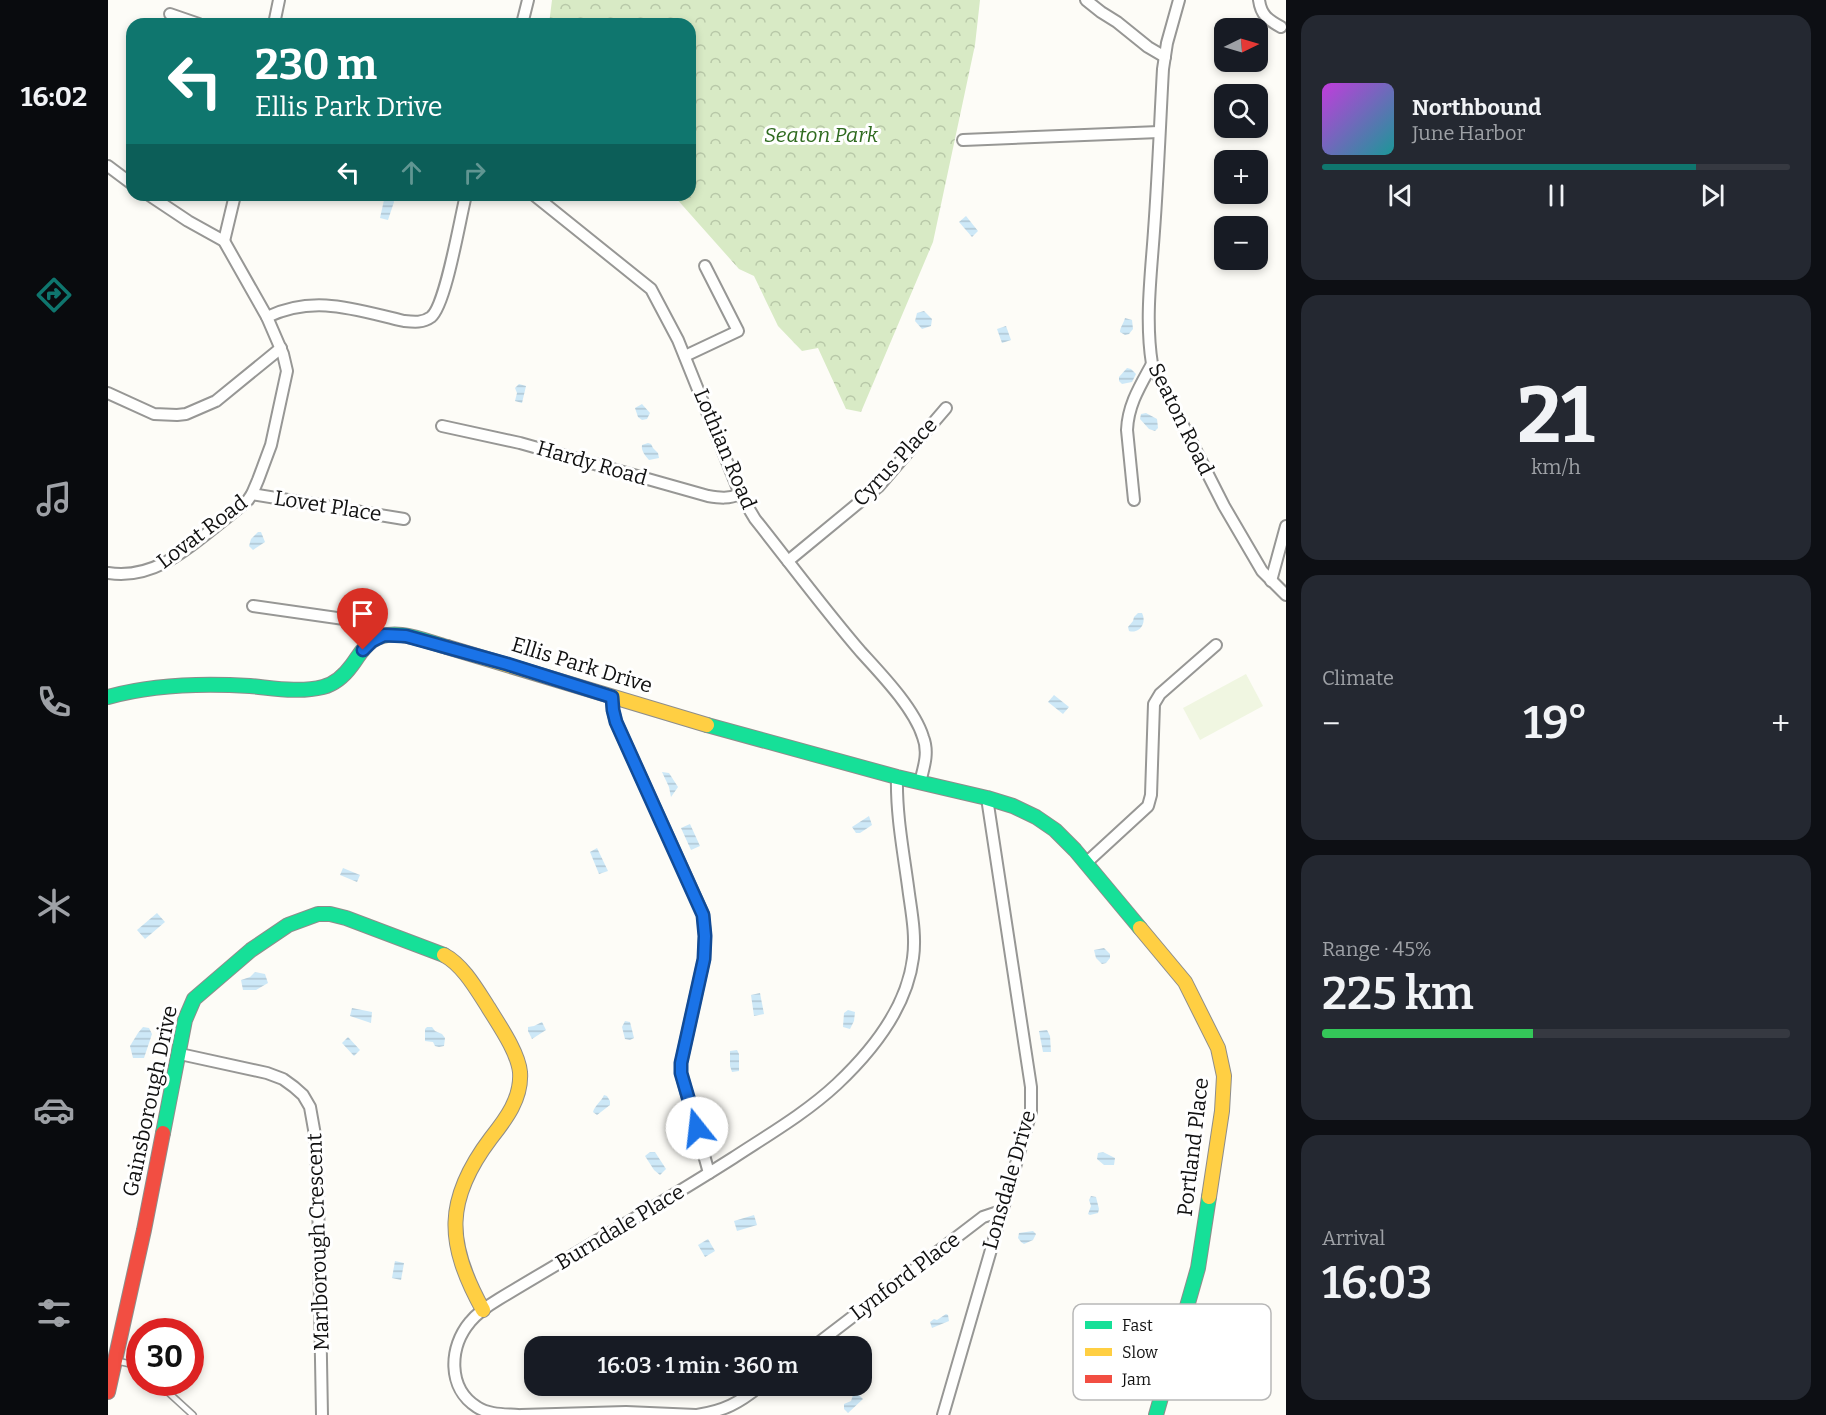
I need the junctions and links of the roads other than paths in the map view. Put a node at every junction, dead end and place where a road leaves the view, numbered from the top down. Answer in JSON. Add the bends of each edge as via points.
{"nodes":[{"id":1,"x":279,"y":0,"type":"edge"},
{"id":2,"x":528,"y":0,"type":"edge"},
{"id":3,"x":1086,"y":0,"type":"edge"},
{"id":4,"x":1179,"y":0,"type":"edge"},
{"id":5,"x":1259,"y":0,"type":"edge"},
{"id":6,"x":170,"y":14,"type":"dead end"},
{"id":7,"x":182,"y":18,"type":"edge"},
{"id":8,"x":275,"y":18,"type":"edge"},
{"id":9,"x":524,"y":18,"type":"edge"},
{"id":10,"x":1281,"y":27,"type":"dead end"},
{"id":11,"x":1164,"y":57,"type":"junction"},
{"id":12,"x":1159,"y":132,"type":"junction"},
{"id":13,"x":963,"y":140,"type":"dead end"},
{"id":14,"x":108,"y":166,"type":"edge"},
{"id":15,"x":126,"y":180,"type":"edge"},
{"id":16,"x":158,"y":201,"type":"edge"},
{"id":17,"x":234,"y":201,"type":"edge"},
{"id":18,"x":465,"y":201,"type":"edge"},
{"id":19,"x":542,"y":201,"type":"edge"},
{"id":20,"x":224,"y":242,"type":"junction"},
{"id":21,"x":705,"y":266,"type":"dead end"},
{"id":22,"x":267,"y":317,"type":"junction"},
{"id":23,"x":281,"y":348,"type":"junction"},
{"id":24,"x":685,"y":356,"type":"junction"},
{"id":25,"x":1152,"y":364,"type":"junction"},
{"id":26,"x":108,"y":393,"type":"edge"},
{"id":27,"x":946,"y":408,"type":"dead end"},
{"id":28,"x":442,"y":426,"type":"dead end"},
{"id":29,"x":252,"y":494,"type":"junction"},
{"id":30,"x":740,"y":494,"type":"junction"},
{"id":31,"x":1134,"y":500,"type":"dead end"},
{"id":32,"x":404,"y":519,"type":"dead end"},
{"id":33,"x":1286,"y":526,"type":"edge"},
{"id":34,"x":788,"y":561,"type":"junction"},
{"id":35,"x":108,"y":573,"type":"edge"},
{"id":36,"x":1271,"y":581,"type":"junction"},
{"id":37,"x":1286,"y":595,"type":"edge"},
{"id":38,"x":253,"y":606,"type":"dead end"},
{"id":39,"x":376,"y":638,"type":"junction"},
{"id":40,"x":1216,"y":645,"type":"dead end"},
{"id":41,"x":108,"y":697,"type":"edge"},
{"id":42,"x":612,"y":697,"type":"junction"},
{"id":43,"x":897,"y":777,"type":"junction"},
{"id":44,"x":920,"y":782,"type":"junction"},
{"id":45,"x":987,"y":798,"type":"junction"},
{"id":46,"x":1086,"y":863,"type":"junction"},
{"id":47,"x":180,"y":1054,"type":"junction"},
{"id":48,"x":710,"y":1173,"type":"junction"},
{"id":49,"x":1001,"y":1211,"type":"junction"},
{"id":50,"x":1188,"y":1304,"type":"edge"},
{"id":51,"x":483,"y":1310,"type":"junction"},
{"id":52,"x":827,"y":1336,"type":"edge"},
{"id":53,"x":115,"y":1360,"type":"junction"},
{"id":54,"x":126,"y":1363,"type":"edge"},
{"id":55,"x":108,"y":1392,"type":"edge"},
{"id":56,"x":172,"y":1396,"type":"edge"},
{"id":57,"x":747,"y":1396,"type":"edge"},
{"id":58,"x":1160,"y":1400,"type":"edge"},
{"id":59,"x":193,"y":1415,"type":"edge"},
{"id":60,"x":322,"y":1415,"type":"edge"},
{"id":61,"x":520,"y":1415,"type":"edge"},
{"id":62,"x":697,"y":1415,"type":"edge"},
{"id":63,"x":943,"y":1415,"type":"edge"},
{"id":64,"x":1156,"y":1415,"type":"edge"}],
"edges":[{"from":1,"to":8,"type":"street"},
{"from":2,"to":9,"type":"street"},
{"from":3,"to":11,"type":"street"},
{"from":4,"to":11,"type":"street","name":"Seaton Road"},
{"from":5,"to":10,"type":"street","via":[[1263,15]]},
{"from":6,"to":7,"type":"street"},
{"from":11,"to":12,"type":"street","name":"Seaton Road"},
{"from":12,"to":13,"type":"street"},
{"from":12,"to":25,"type":"street","name":"Seaton Road","via":[[1149,296]]},
{"from":14,"to":15,"type":"street"},
{"from":16,"to":20,"type":"street"},
{"from":17,"to":20,"type":"street"},
{"from":18,"to":22,"type":"street","via":[[447,281],[429,319],[404,321],[321,304],[290,308]]},
{"from":19,"to":24,"type":"street","name":"Lothian Road","via":[[651,288]]},
{"from":20,"to":22,"type":"street","name":"Lovat Road"},
{"from":21,"to":24,"type":"street","via":[[738,331]]},
{"from":22,"to":23,"type":"street","name":"Lovat Road"},
{"from":23,"to":26,"type":"street","via":[[216,401],[186,414],[153,414]]},
{"from":23,"to":29,"type":"street","name":"Lovat Road","via":[[287,370],[271,445]]},
{"from":24,"to":30,"type":"street","name":"Lothian Road"},
{"from":25,"to":31,"type":"street","via":[[1127,420]]},
{"from":25,"to":36,"type":"street","name":"Seaton Road","via":[[1224,506]]},
{"from":27,"to":34,"type":"street","name":"Cyrus Place","via":[[879,486]]},
{"from":28,"to":30,"type":"street","name":"Hardy Road","via":[[520,443],[721,499]]},
{"from":29,"to":32,"type":"street","name":"Lovet Place"},
{"from":29,"to":35,"type":"street","name":"Lovat Road","via":[[172,560],[134,574]]},
{"from":30,"to":34,"type":"street","name":"Lothian Road"},
{"from":33,"to":36,"type":"street"},
{"from":34,"to":44,"type":"street","name":"Lothian Road","via":[[915,719],[926,749]]},
{"from":36,"to":37,"type":"street","name":"Seaton Road"},
{"from":38,"to":39,"type":"street","via":[[344,619],[368,627]]},
{"from":39,"to":41,"type":"street","via":[[344,677],[321,687],[195,683]]},
{"from":39,"to":42,"type":"street","name":"Ellis Park Drive","via":[[393,634],[419,639]]},
{"from":40,"to":46,"type":"street","via":[[1160,694],[1154,704],[1148,806]]},
{"from":42,"to":43,"type":"street","name":"Ellis Park Drive"},
{"from":42,"to":48,"type":"street","via":[[616,722],[703,915],[704,959],[681,1073]]},
{"from":43,"to":44,"type":"street","name":"Ellis Park Drive"},
{"from":43,"to":48,"type":"street","name":"Burndale Place","via":[[914,935],[911,969],[897,1005],[877,1039],[835,1086],[793,1119]]},
{"from":44,"to":45,"type":"street","name":"Ellis Park Drive"},
{"from":45,"to":46,"type":"street","name":"Portland Place","via":[[1036,817],[1055,830]]},
{"from":45,"to":49,"type":"street","name":"Lonsdale Drive","via":[[1032,1099]]},
{"from":46,"to":50,"type":"street","name":"Portland Place","via":[[1185,982],[1218,1048],[1224,1076],[1222,1111],[1198,1268]]},
{"from":47,"to":51,"type":"street","name":"Gainsborough Drive","via":[[190,1005],[195,998],[234,963],[297,921],[316,915],[346,918],[456,963],[510,1046],[520,1075],[516,1097],[466,1176],[455,1209],[455,1243],[468,1282]]},
{"from":47,"to":53,"type":"street","name":"Gainsborough Drive"},
{"from":47,"to":60,"type":"street","name":"Marlborough Crescent","via":[[282,1079],[303,1095],[310,1107],[318,1194]]},
{"from":48,"to":51,"type":"street","name":"Burndale Place"},
{"from":49,"to":52,"type":"street","name":"Lynford Place","via":[[983,1217]]},
{"from":49,"to":63,"type":"street","name":"Lonsdale Drive"},
{"from":51,"to":61,"type":"street","via":[[470,1322],[457,1345],[457,1382],[461,1392],[477,1407]]},
{"from":53,"to":54,"type":"lane"},
{"from":53,"to":55,"type":"street","name":"Gainsborough Drive"},
{"from":56,"to":59,"type":"lane"},
{"from":57,"to":62,"type":"street","via":[[726,1408]]},
{"from":58,"to":64,"type":"street","name":"Portland Place"},
{"from":61,"to":62,"type":"street"}]}
